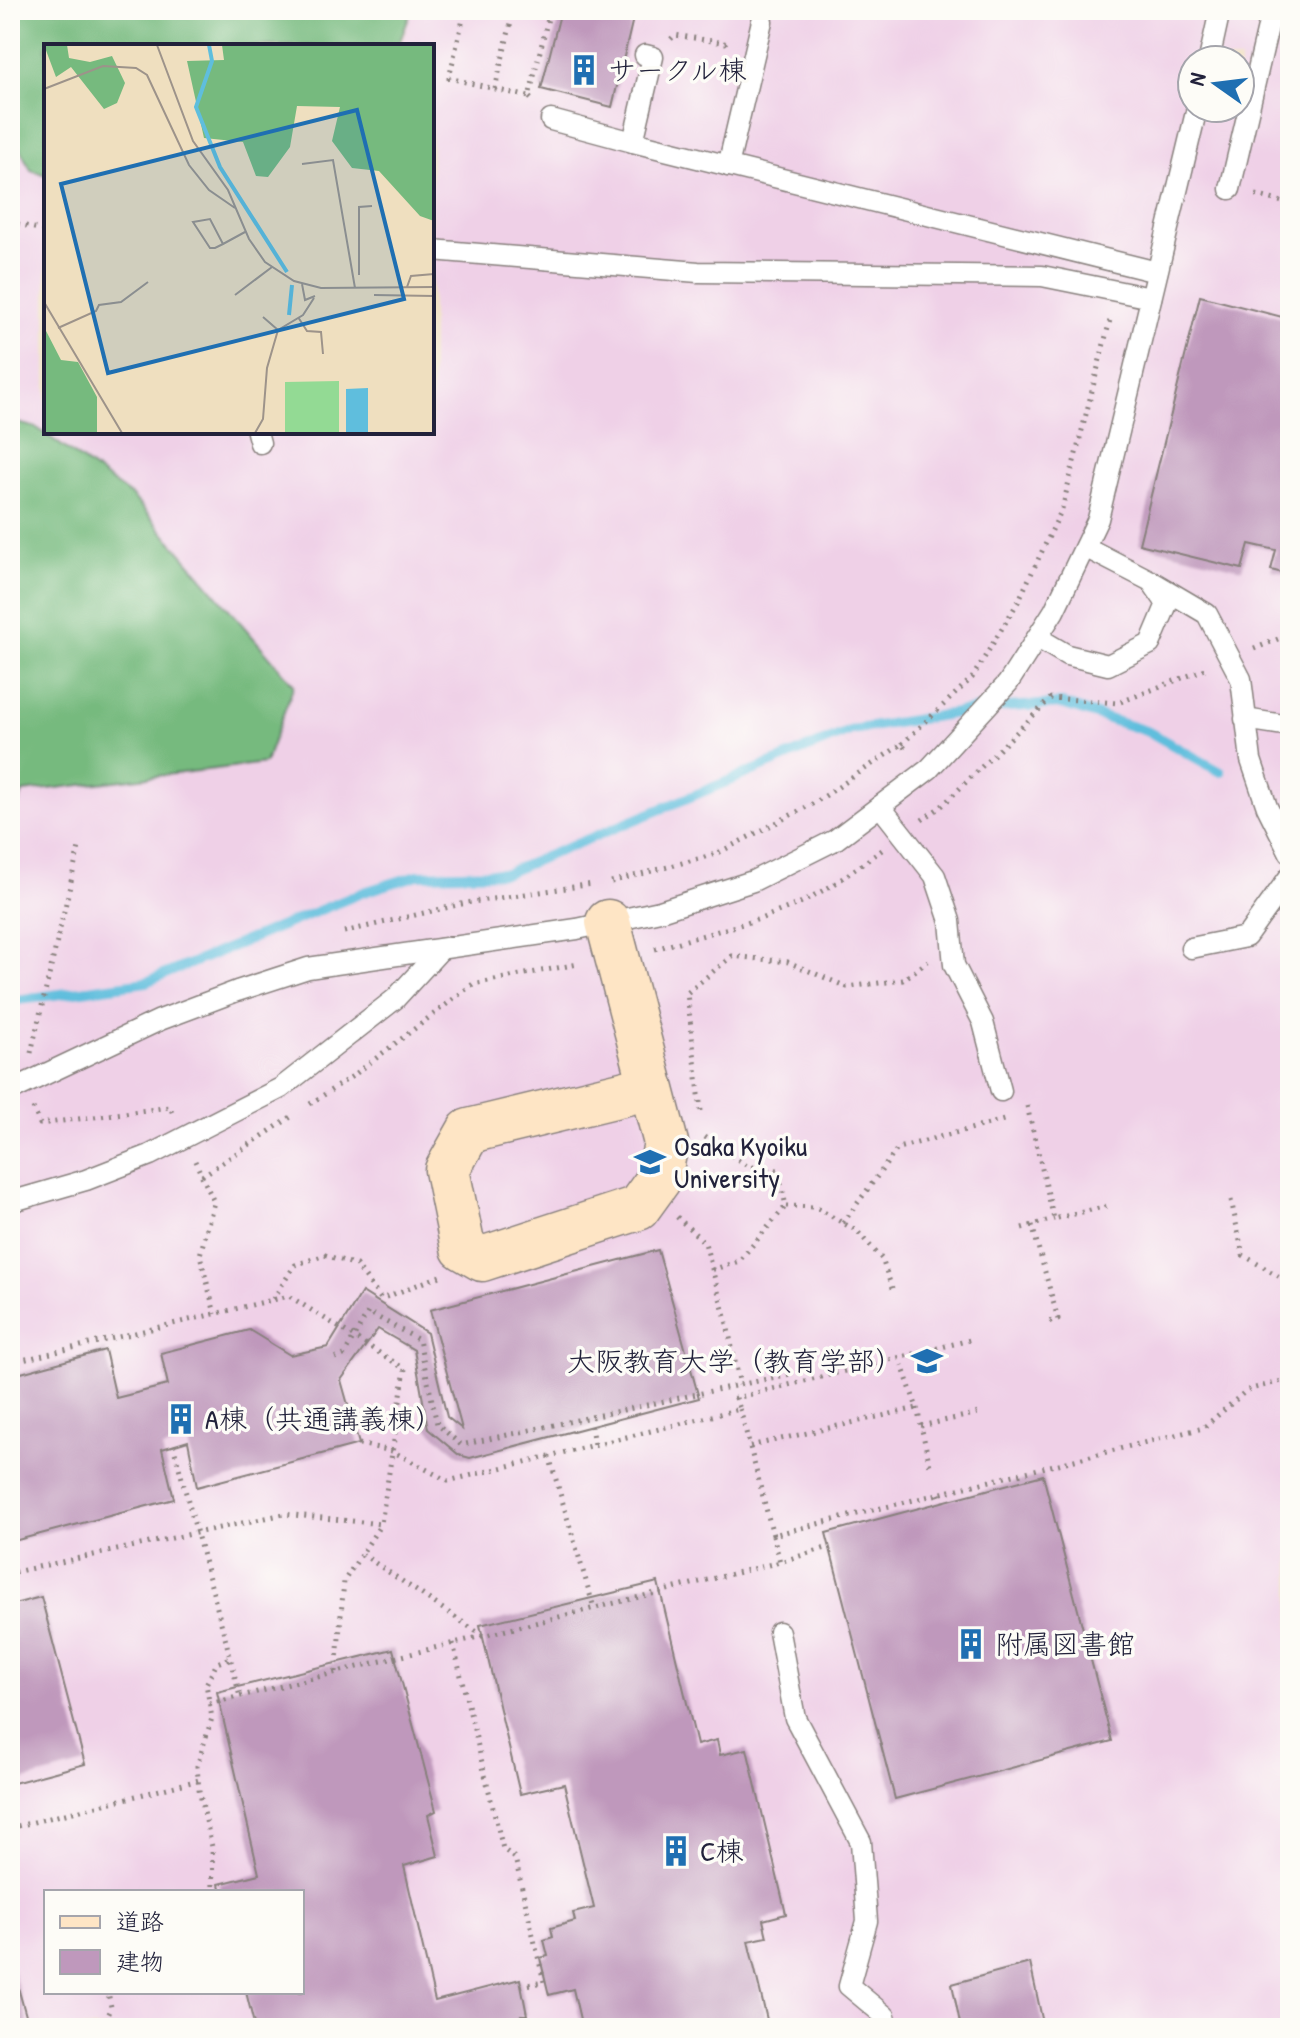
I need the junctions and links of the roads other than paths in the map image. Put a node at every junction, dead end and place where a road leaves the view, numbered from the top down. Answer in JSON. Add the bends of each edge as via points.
{"nodes":[{"id":1,"x":1220,"y":10,"type":"edge"},
{"id":2,"x":1272,"y":10,"type":"edge"},
{"id":3,"x":762,"y":21,"type":"road end"},
{"id":4,"x":1213,"y":44,"type":"edge"},
{"id":5,"x":649,"y":56,"type":"road end"},
{"id":6,"x":551,"y":120,"type":"road end"},
{"id":7,"x":1193,"y":124,"type":"edge"},
{"id":8,"x":633,"y":142,"type":"junction"},
{"id":9,"x":728,"y":166,"type":"junction"},
{"id":10,"x":1230,"y":189,"type":"dead end"},
{"id":11,"x":434,"y":250,"type":"edge"},
{"id":12,"x":1157,"y":272,"type":"junction"},
{"id":13,"x":1151,"y":298,"type":"junction"},
{"id":14,"x":1085,"y":547,"type":"junction"},
{"id":15,"x":1151,"y":581,"type":"junction"},
{"id":16,"x":1038,"y":638,"type":"junction"},
{"id":17,"x":1245,"y":719,"type":"junction"},
{"id":18,"x":1290,"y":726,"type":"edge"},
{"id":19,"x":880,"y":806,"type":"junction"},
{"id":20,"x":1290,"y":853,"type":"edge"},
{"id":21,"x":1290,"y":876,"type":"edge"},
{"id":22,"x":608,"y":922,"type":"junction"},
{"id":23,"x":1191,"y":948,"type":"dead end"},
{"id":24,"x":441,"y":949,"type":"junction"},
{"id":25,"x":651,"y":1087,"type":"junction"},
{"id":26,"x":10,"y":1091,"type":"edge"},
{"id":27,"x":1001,"y":1091,"type":"dead end"},
{"id":28,"x":10,"y":1202,"type":"edge"},
{"id":29,"x":779,"y":1632,"type":"dead end"},
{"id":30,"x":888,"y":2028,"type":"edge"}],
"edges":[{"from":1,"to":4,"type":"lane"},
{"from":2,"to":10,"type":"lane"},
{"from":3,"to":9,"type":"lane"},
{"from":5,"to":8,"type":"lane"},
{"from":6,"to":8,"type":"lane"},
{"from":7,"to":12,"type":"lane"},
{"from":8,"to":9,"type":"lane"},
{"from":9,"to":12,"type":"lane"},
{"from":11,"to":13,"type":"lane","via":[[698,272],[1042,276]]},
{"from":12,"to":13,"type":"lane"},
{"from":13,"to":14,"type":"lane","via":[[1098,519]]},
{"from":14,"to":15,"type":"lane"},
{"from":14,"to":16,"type":"lane"},
{"from":15,"to":16,"type":"lane","via":[[1167,604],[1150,644],[1108,665],[1067,655]]},
{"from":15,"to":17,"type":"lane","via":[[1207,614],[1241,679]]},
{"from":16,"to":19,"type":"lane","via":[[1008,683],[929,769]]},
{"from":17,"to":18,"type":"lane"},
{"from":17,"to":20,"type":"lane","via":[[1251,760]]},
{"from":19,"to":22,"type":"lane","via":[[835,840],[753,881]]},
{"from":19,"to":27,"type":"lane","via":[[935,876],[950,921],[954,965],[983,1022]]},
{"from":21,"to":23,"type":"lane","via":[[1246,937]]},
{"from":22,"to":24,"type":"lane"},
{"from":22,"to":25,"type":"street"},
{"from":24,"to":26,"type":"lane","via":[[308,968],[265,981],[160,1020]]},
{"from":24,"to":28,"type":"lane","via":[[395,999],[281,1088],[150,1155]]},
{"from":25,"to":25,"type":"street","via":[[666,1143],[659,1179],[638,1208],[482,1259],[463,1248],[447,1170],[469,1131]]},
{"from":29,"to":30,"type":"lane","via":[[795,1718],[861,1842],[867,1921],[849,1986],[885,2016]]}]}
